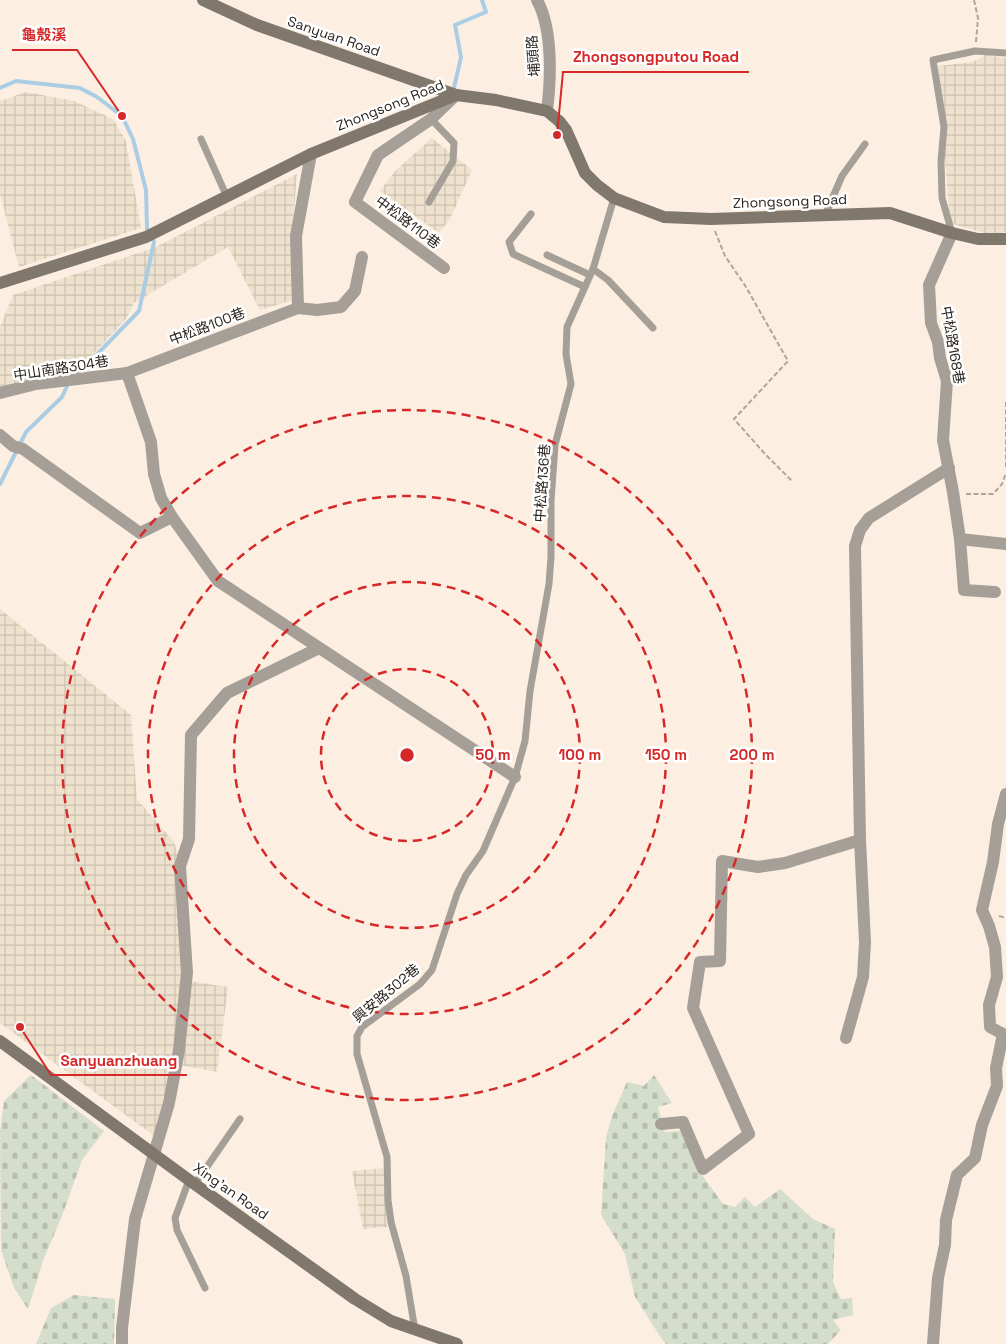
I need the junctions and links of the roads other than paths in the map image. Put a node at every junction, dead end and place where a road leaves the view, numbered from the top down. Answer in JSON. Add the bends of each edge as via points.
{"nodes":[{"id":1,"x":203,"y":0,"type":"edge"},
{"id":2,"x":537,"y":0,"type":"edge"},
{"id":3,"x":218,"y":4,"type":"edge"},
{"id":4,"x":1006,"y":53,"type":"edge"},
{"id":5,"x":456,"y":95,"type":"junction"},
{"id":6,"x":547,"y":111,"type":"junction"},
{"id":7,"x":431,"y":119,"type":"junction"},
{"id":8,"x":201,"y":139,"type":"dead end"},
{"id":9,"x":865,"y":144,"type":"dead end"},
{"id":10,"x":311,"y":154,"type":"junction"},
{"id":11,"x":227,"y":197,"type":"junction"},
{"id":12,"x":614,"y":198,"type":"junction"},
{"id":13,"x":429,"y":202,"type":"dead end"},
{"id":14,"x":531,"y":214,"type":"dead end"},
{"id":15,"x":825,"y":215,"type":"junction"},
{"id":16,"x":952,"y":233,"type":"junction"},
{"id":17,"x":1006,"y":240,"type":"edge"},
{"id":18,"x":547,"y":255,"type":"dead end"},
{"id":19,"x":362,"y":257,"type":"dead end"},
{"id":20,"x":444,"y":268,"type":"dead end"},
{"id":21,"x":592,"y":272,"type":"junction"},
{"id":22,"x":0,"y":283,"type":"edge"},
{"id":23,"x":585,"y":287,"type":"junction"},
{"id":24,"x":298,"y":308,"type":"junction"},
{"id":25,"x":653,"y":328,"type":"dead end"},
{"id":26,"x":127,"y":373,"type":"junction"},
{"id":27,"x":0,"y":393,"type":"edge"},
{"id":28,"x":0,"y":435,"type":"edge"},
{"id":29,"x":949,"y":468,"type":"junction"},
{"id":30,"x":172,"y":517,"type":"junction"},
{"id":31,"x":960,"y":539,"type":"junction"},
{"id":32,"x":1006,"y":544,"type":"edge"},
{"id":33,"x":995,"y":592,"type":"dead end"},
{"id":34,"x":319,"y":648,"type":"junction"},
{"id":35,"x":516,"y":777,"type":"junction"},
{"id":36,"x":1006,"y":794,"type":"edge"},
{"id":37,"x":860,"y":840,"type":"junction"},
{"id":38,"x":846,"y":1038,"type":"dead end"},
{"id":39,"x":0,"y":1041,"type":"edge"},
{"id":40,"x":240,"y":1118,"type":"dead end"},
{"id":41,"x":661,"y":1124,"type":"dead end"},
{"id":42,"x":154,"y":1154,"type":"junction"},
{"id":43,"x":192,"y":1182,"type":"junction"},
{"id":44,"x":205,"y":1288,"type":"dead end"},
{"id":45,"x":415,"y":1330,"type":"junction"},
{"id":46,"x":122,"y":1344,"type":"edge"},
{"id":47,"x":457,"y":1344,"type":"edge"},
{"id":48,"x":933,"y":1344,"type":"edge"}],
"edges":[{"from":1,"to":3,"type":"street","name":"Sanyuan Road"},
{"from":2,"to":6,"type":"street","name":"埔頭路","via":[[543,10],[549,58]]},
{"from":3,"to":5,"type":"street","name":"Sanyuan Road","via":[[257,25]]},
{"from":4,"to":16,"type":"lane","via":[[975,51],[933,60],[944,127],[942,198]]},
{"from":5,"to":6,"type":"street","name":"Zhongsong Road"},
{"from":5,"to":7,"type":"street","name":"中松路110巷"},
{"from":5,"to":10,"type":"street","name":"Zhongsong Road"},
{"from":6,"to":12,"type":"street","name":"Zhongsong Road","via":[[566,130],[585,173]]},
{"from":7,"to":13,"type":"lane","via":[[454,143],[453,160]]},
{"from":7,"to":20,"type":"street","name":"中松路110巷","via":[[378,156],[355,202]]},
{"from":8,"to":11,"type":"lane"},
{"from":9,"to":15,"type":"lane","via":[[842,176]]},
{"from":10,"to":11,"type":"street","name":"Zhongsong Road"},
{"from":10,"to":24,"type":"street","via":[[296,236]]},
{"from":11,"to":22,"type":"street","name":"Zhongsong Road","via":[[146,238]]},
{"from":12,"to":15,"type":"street","name":"Zhongsong Road","via":[[664,217],[711,219]]},
{"from":12,"to":21,"type":"lane","name":"中松路136巷"},
{"from":14,"to":23,"type":"lane","via":[[509,242],[513,254]]},
{"from":15,"to":16,"type":"street","name":"Zhongsong Road","via":[[890,214]]},
{"from":16,"to":17,"type":"street","name":"Zhongsong Road","via":[[978,239]]},
{"from":16,"to":29,"type":"street","name":"中松路168巷","via":[[929,284],[931,323],[947,381],[944,440]]},
{"from":18,"to":21,"type":"lane"},
{"from":19,"to":24,"type":"street","name":"中松路100巷","via":[[355,291],[341,307]]},
{"from":21,"to":23,"type":"lane","name":"中松路136巷"},
{"from":21,"to":25,"type":"lane","via":[[608,280]]},
{"from":23,"to":35,"type":"lane","name":"中松路136巷","via":[[567,328],[566,354],[572,384],[555,445],[549,584],[530,691],[525,741]]},
{"from":24,"to":26,"type":"street","name":"中松路100巷"},
{"from":26,"to":27,"type":"street","name":"中山南路304巷","via":[[36,384]]},
{"from":26,"to":30,"type":"street","via":[[151,442],[154,474],[161,498]]},
{"from":28,"to":30,"type":"street","via":[[140,533]]},
{"from":29,"to":31,"type":"street","name":"中松路168巷"},
{"from":29,"to":37,"type":"street","via":[[870,518],[860,530],[855,546]]},
{"from":30,"to":34,"type":"street","via":[[218,581]]},
{"from":31,"to":32,"type":"street"},
{"from":31,"to":33,"type":"street","name":"中松路168巷","via":[[964,590]]},
{"from":34,"to":35,"type":"street"},
{"from":34,"to":42,"type":"street","via":[[226,693],[191,735],[189,839],[180,866],[187,973],[179,1050],[169,1103]]},
{"from":35,"to":45,"type":"lane","name":"興安路302巷","via":[[483,850],[457,894],[432,970],[420,984],[362,1027],[357,1036],[357,1054],[387,1157],[391,1222],[406,1276]]},
{"from":36,"to":48,"type":"street","via":[[982,910],[995,947],[998,977],[989,1005],[990,1027],[1003,1034],[996,1086],[982,1125],[976,1158],[957,1174],[946,1220]]},
{"from":37,"to":38,"type":"street","via":[[865,942],[863,977]]},
{"from":37,"to":41,"type":"street","via":[[785,863],[758,867],[722,861],[720,961],[700,962],[693,1008],[749,1134],[703,1168],[683,1122]]},
{"from":39,"to":42,"type":"street","name":"Xing’an Road"},
{"from":40,"to":43,"type":"lane"},
{"from":42,"to":43,"type":"street","name":"Xing’an Road"},
{"from":42,"to":46,"type":"street","via":[[135,1219]]},
{"from":43,"to":44,"type":"lane","via":[[175,1218],[176,1230]]},
{"from":43,"to":45,"type":"street","name":"Xing’an Road","via":[[355,1298]]},
{"from":45,"to":47,"type":"street","name":"Xing’an Road"}]}
